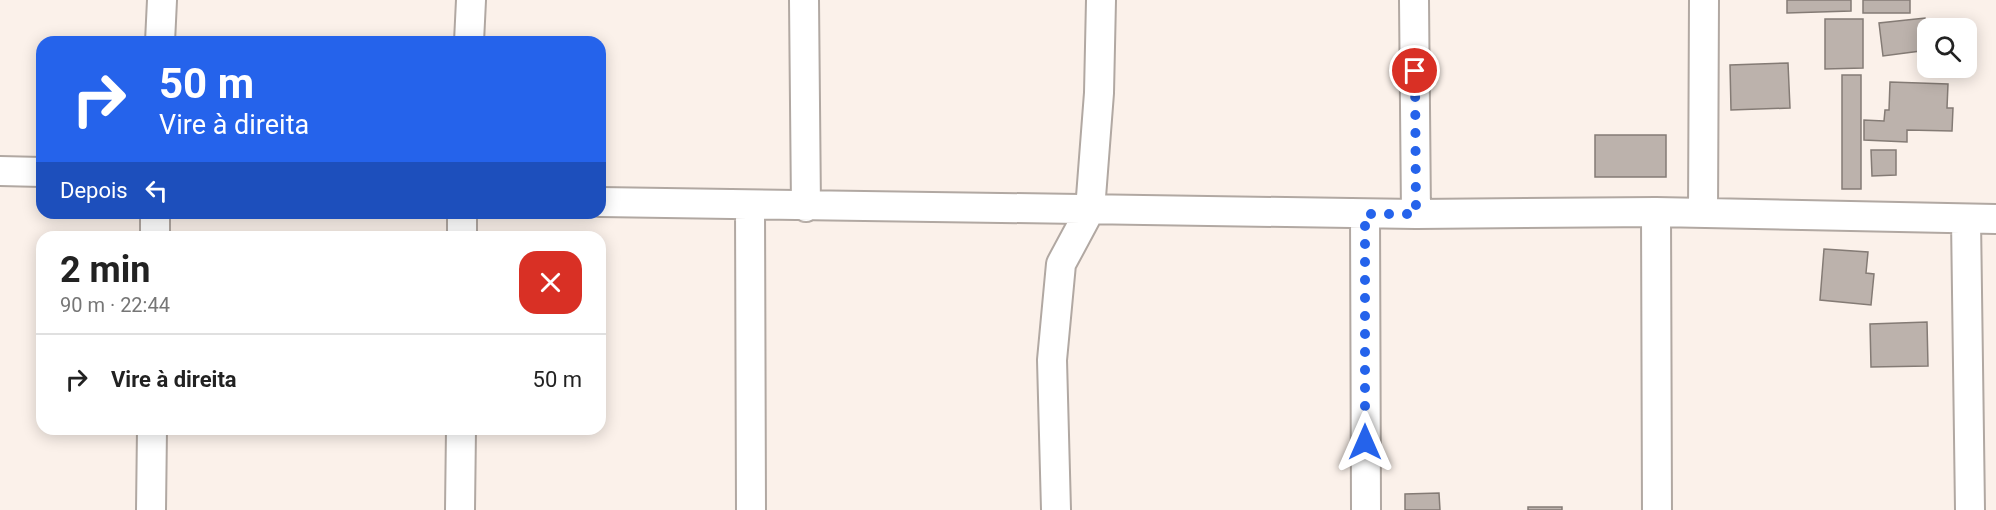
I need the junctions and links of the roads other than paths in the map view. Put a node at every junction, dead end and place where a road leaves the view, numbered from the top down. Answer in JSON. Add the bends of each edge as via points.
{"nodes":[{"id":1,"x":162,"y":0,"type":"edge"},
{"id":2,"x":471,"y":0,"type":"edge"},
{"id":3,"x":804,"y":0,"type":"edge"},
{"id":4,"x":1101,"y":0,"type":"edge"},
{"id":5,"x":1414,"y":0,"type":"edge"},
{"id":6,"x":1704,"y":0,"type":"edge"},
{"id":7,"x":160,"y":36,"type":"edge"},
{"id":8,"x":469,"y":36,"type":"edge"},
{"id":9,"x":0,"y":171,"type":"edge"},
{"id":10,"x":36,"y":172,"type":"edge"},
{"id":11,"x":606,"y":202,"type":"edge"},
{"id":12,"x":750,"y":206,"type":"junction"},
{"id":13,"x":806,"y":207,"type":"junction"},
{"id":14,"x":1090,"y":210,"type":"junction"},
{"id":15,"x":1656,"y":212,"type":"junction"},
{"id":16,"x":1703,"y":213,"type":"junction"},
{"id":17,"x":1365,"y":214,"type":"junction"},
{"id":18,"x":1416,"y":214,"type":"junction"},
{"id":19,"x":1966,"y":219,"type":"junction"},
{"id":20,"x":1996,"y":219,"type":"edge"},
{"id":21,"x":152,"y":435,"type":"edge"},
{"id":22,"x":461,"y":435,"type":"edge"},
{"id":23,"x":151,"y":510,"type":"edge"},
{"id":24,"x":460,"y":510,"type":"edge"},
{"id":25,"x":751,"y":510,"type":"edge"},
{"id":26,"x":1056,"y":510,"type":"edge"},
{"id":27,"x":1366,"y":510,"type":"edge"},
{"id":28,"x":1657,"y":510,"type":"edge"},
{"id":29,"x":1970,"y":510,"type":"edge"}],
"edges":[{"from":1,"to":7,"type":"street"},
{"from":2,"to":8,"type":"street"},
{"from":3,"to":13,"type":"street"},
{"from":4,"to":14,"type":"street","via":[[1100,93]]},
{"from":5,"to":18,"type":"street"},
{"from":6,"to":16,"type":"street"},
{"from":9,"to":10,"type":"street"},
{"from":11,"to":12,"type":"street"},
{"from":12,"to":13,"type":"street"},
{"from":12,"to":25,"type":"street"},
{"from":13,"to":14,"type":"street"},
{"from":14,"to":17,"type":"street"},
{"from":14,"to":26,"type":"street","via":[[1061,264],[1052,360]]},
{"from":15,"to":16,"type":"street"},
{"from":15,"to":18,"type":"street"},
{"from":15,"to":28,"type":"street"},
{"from":16,"to":19,"type":"street"},
{"from":17,"to":18,"type":"street"},
{"from":17,"to":27,"type":"street"},
{"from":19,"to":20,"type":"street"},
{"from":19,"to":29,"type":"street"},
{"from":21,"to":23,"type":"street"},
{"from":22,"to":24,"type":"street"}]}
